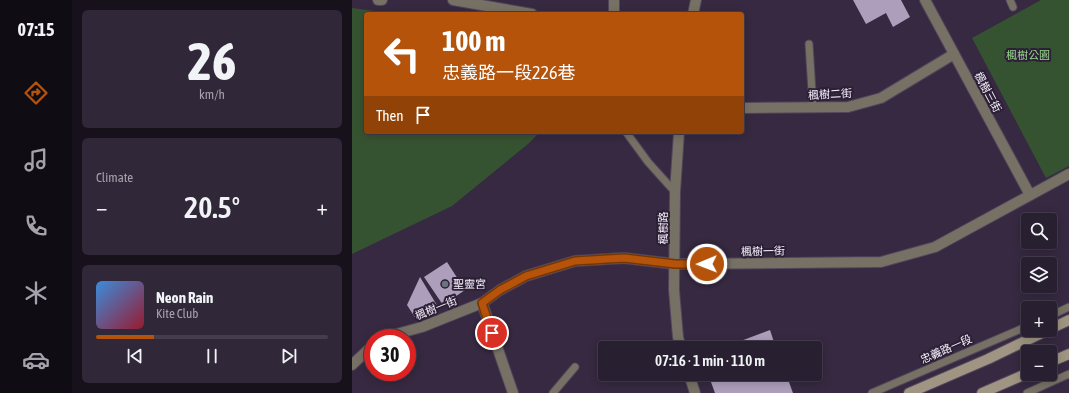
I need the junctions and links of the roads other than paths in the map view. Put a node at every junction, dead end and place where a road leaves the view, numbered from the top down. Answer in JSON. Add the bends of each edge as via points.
{"nodes":[{"id":1,"x":378,"y":0,"type":"edge"},
{"id":2,"x":382,"y":0,"type":"edge"},
{"id":3,"x":453,"y":0,"type":"edge"},
{"id":4,"x":614,"y":0,"type":"edge"},
{"id":5,"x":696,"y":0,"type":"edge"},
{"id":6,"x":925,"y":0,"type":"edge"},
{"id":7,"x":521,"y":12,"type":"edge"},
{"id":8,"x":614,"y":12,"type":"edge"},
{"id":9,"x":693,"y":12,"type":"edge"},
{"id":10,"x":809,"y":44,"type":"dead end"},
{"id":11,"x":954,"y":54,"type":"junction"},
{"id":12,"x":813,"y":107,"type":"junction"},
{"id":13,"x":744,"y":108,"type":"edge"},
{"id":14,"x":627,"y":134,"type":"edge"},
{"id":15,"x":679,"y":134,"type":"edge"},
{"id":16,"x":1069,"y":174,"type":"edge"},
{"id":17,"x":675,"y":192,"type":"junction"},
{"id":18,"x":1030,"y":196,"type":"junction"},
{"id":19,"x":675,"y":264,"type":"junction"},
{"id":20,"x":482,"y":303,"type":"junction"},
{"id":21,"x":1069,"y":307,"type":"edge"},
{"id":22,"x":1057,"y":313,"type":"edge"},
{"id":23,"x":1069,"y":320,"type":"edge"},
{"id":24,"x":1057,"y":326,"type":"edge"},
{"id":25,"x":1021,"y":329,"type":"edge"},
{"id":26,"x":416,"y":330,"type":"edge"},
{"id":27,"x":1034,"y":337,"type":"edge"},
{"id":28,"x":679,"y":341,"type":"edge"},
{"id":29,"x":364,"y":354,"type":"edge"},
{"id":30,"x":1069,"y":354,"type":"edge"},
{"id":31,"x":1057,"y":359,"type":"edge"},
{"id":32,"x":352,"y":365,"type":"edge"},
{"id":33,"x":575,"y":367,"type":"dead end"},
{"id":34,"x":1069,"y":374,"type":"edge"},
{"id":35,"x":1021,"y":376,"type":"edge"},
{"id":36,"x":691,"y":381,"type":"edge"},
{"id":37,"x":513,"y":393,"type":"edge"},
{"id":38,"x":553,"y":393,"type":"edge"},
{"id":39,"x":695,"y":393,"type":"edge"},
{"id":40,"x":872,"y":393,"type":"edge"},
{"id":41,"x":909,"y":393,"type":"edge"},
{"id":42,"x":982,"y":393,"type":"edge"},
{"id":43,"x":1027,"y":393,"type":"edge"}],
"edges":[{"from":1,"to":2,"type":"street"},
{"from":3,"to":7,"type":"street"},
{"from":4,"to":8,"type":"street"},
{"from":5,"to":9,"type":"street"},
{"from":6,"to":11,"type":"street","name":"楓樹三街"},
{"from":10,"to":12,"type":"lane"},
{"from":11,"to":12,"type":"street","name":"楓樹二街","via":[[881,98],[848,106]]},
{"from":11,"to":18,"type":"street","name":"楓樹三街"},
{"from":12,"to":13,"type":"street","name":"楓樹二街"},
{"from":14,"to":17,"type":"lane"},
{"from":15,"to":17,"type":"street","name":"楓樹路"},
{"from":16,"to":18,"type":"street","name":"楓樹一街"},
{"from":17,"to":19,"type":"street","name":"楓樹路"},
{"from":18,"to":19,"type":"street","name":"楓樹一街","via":[[935,247],[881,262]]},
{"from":19,"to":20,"type":"street","name":"楓樹一街","via":[[624,258],[575,261],[526,276]]},
{"from":19,"to":28,"type":"street","name":"楓樹路","via":[[674,290]]},
{"from":20,"to":26,"type":"street","name":"楓樹一街"},
{"from":20,"to":37,"type":"street"},
{"from":21,"to":22,"type":"lane"},
{"from":23,"to":24,"type":"main road"},
{"from":25,"to":40,"type":"lane","name":"忠義路一段"},
{"from":27,"to":41,"type":"main road"},
{"from":29,"to":32,"type":"street"},
{"from":30,"to":31,"type":"main road"},
{"from":33,"to":38,"type":"lane"},
{"from":34,"to":43,"type":"lane"},
{"from":35,"to":42,"type":"main road"},
{"from":36,"to":39,"type":"street"}]}
